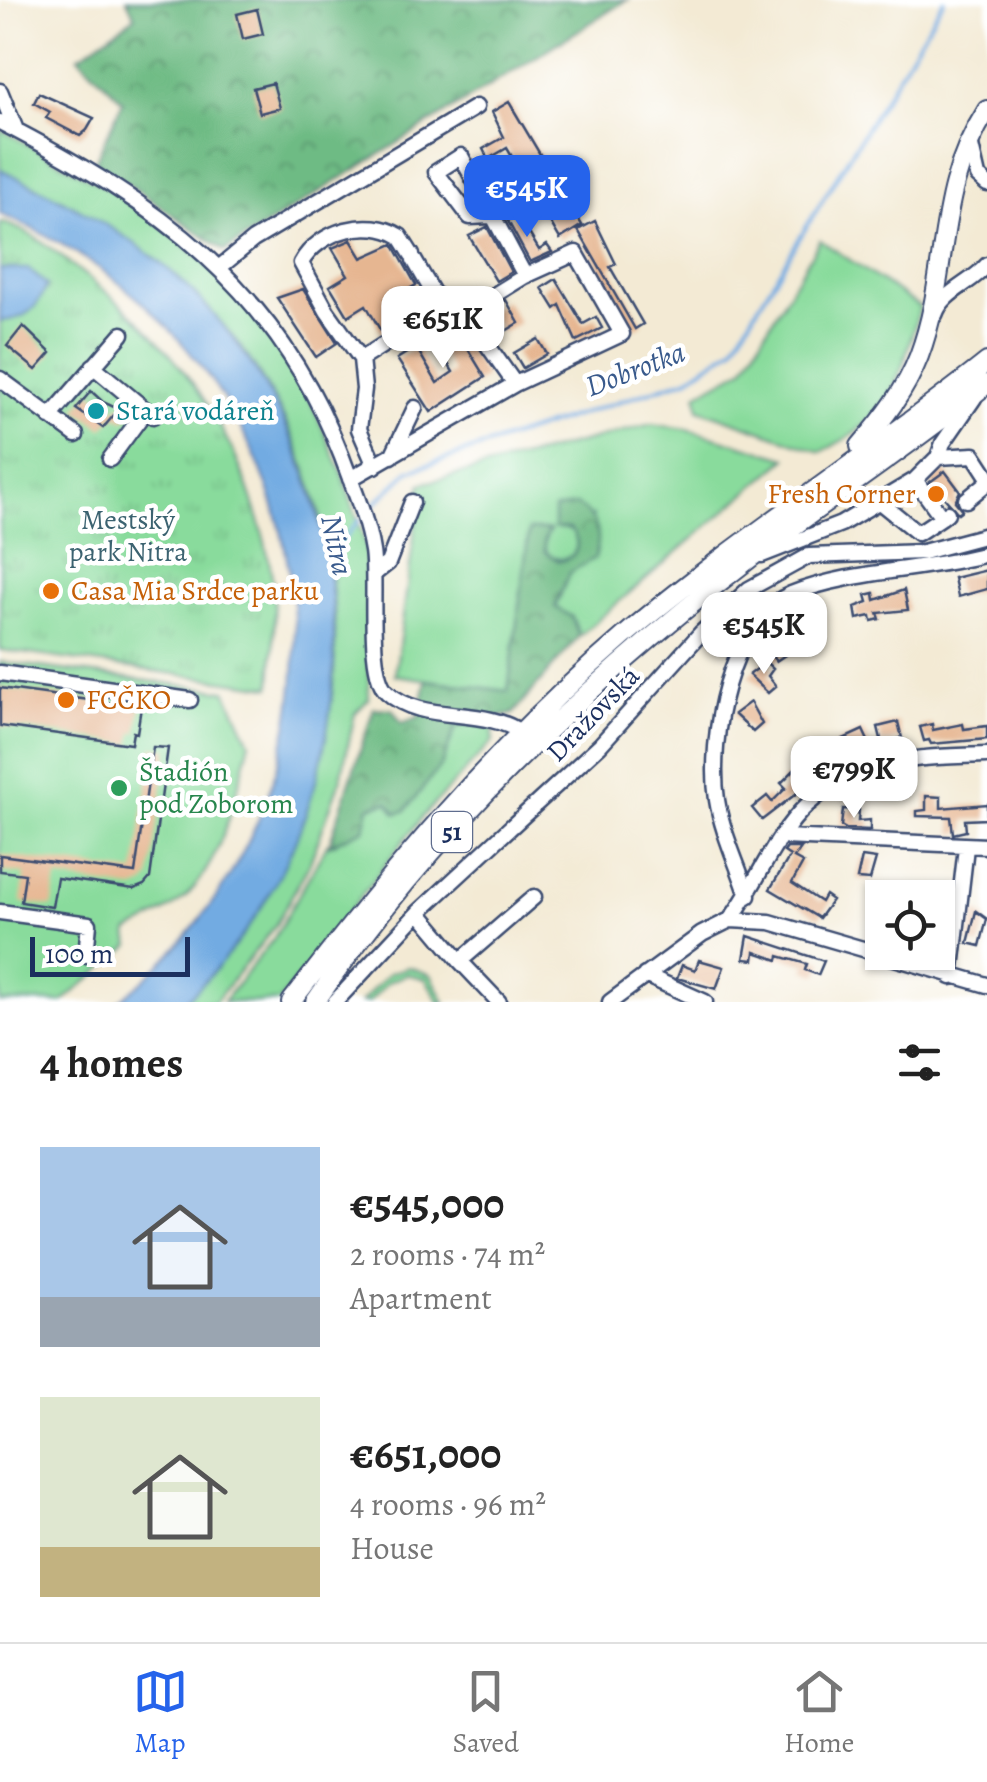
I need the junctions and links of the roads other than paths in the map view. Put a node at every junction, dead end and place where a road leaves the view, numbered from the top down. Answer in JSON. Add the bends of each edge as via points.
{"nodes":[{"id":1,"x":0,"y":91,"type":"edge"},
{"id":2,"x":476,"y":106,"type":"dead end"},
{"id":3,"x":987,"y":110,"type":"edge"},
{"id":4,"x":0,"y":122,"type":"edge"},
{"id":5,"x":16,"y":130,"type":"junction"},
{"id":6,"x":972,"y":136,"type":"junction"},
{"id":7,"x":987,"y":184,"type":"edge"},
{"id":8,"x":490,"y":216,"type":"junction"},
{"id":9,"x":986,"y":266,"type":"edge"},
{"id":10,"x":220,"y":267,"type":"junction"},
{"id":11,"x":525,"y":276,"type":"junction"},
{"id":12,"x":442,"y":308,"type":"junction"},
{"id":13,"x":466,"y":313,"type":"junction"},
{"id":14,"x":927,"y":330,"type":"junction"},
{"id":15,"x":122,"y":334,"type":"dead end"},
{"id":16,"x":361,"y":359,"type":"junction"},
{"id":17,"x":987,"y":362,"type":"edge"},
{"id":18,"x":94,"y":366,"type":"junction"},
{"id":19,"x":0,"y":380,"type":"edge"},
{"id":20,"x":515,"y":384,"type":"junction"},
{"id":21,"x":984,"y":387,"type":"edge"},
{"id":22,"x":415,"y":408,"type":"dead end"},
{"id":23,"x":50,"y":417,"type":"junction"},
{"id":24,"x":76,"y":436,"type":"dead end"},
{"id":25,"x":392,"y":456,"type":"junction"},
{"id":26,"x":945,"y":458,"type":"junction"},
{"id":27,"x":110,"y":459,"type":"dead end"},
{"id":28,"x":375,"y":466,"type":"junction"},
{"id":29,"x":840,"y":470,"type":"junction"},
{"id":30,"x":987,"y":475,"type":"edge"},
{"id":31,"x":350,"y":479,"type":"junction"},
{"id":32,"x":915,"y":480,"type":"junction"},
{"id":33,"x":987,"y":483,"type":"edge"},
{"id":34,"x":966,"y":500,"type":"dead end"},
{"id":35,"x":412,"y":502,"type":"dead end"},
{"id":36,"x":880,"y":503,"type":"junction"},
{"id":37,"x":987,"y":536,"type":"edge"},
{"id":38,"x":987,"y":554,"type":"edge"},
{"id":39,"x":747,"y":561,"type":"junction"},
{"id":40,"x":374,"y":574,"type":"junction"},
{"id":41,"x":0,"y":673,"type":"edge"},
{"id":42,"x":190,"y":700,"type":"dead end"},
{"id":43,"x":522,"y":733,"type":"junction"},
{"id":44,"x":987,"y":755,"type":"edge"},
{"id":45,"x":784,"y":837,"type":"junction"},
{"id":46,"x":987,"y":846,"type":"edge"},
{"id":47,"x":966,"y":848,"type":"junction"},
{"id":48,"x":748,"y":896,"type":"junction"},
{"id":49,"x":534,"y":897,"type":"dead end"},
{"id":50,"x":0,"y":912,"type":"edge"},
{"id":51,"x":419,"y":912,"type":"junction"},
{"id":52,"x":730,"y":920,"type":"junction"},
{"id":53,"x":86,"y":955,"type":"dead end"},
{"id":54,"x":460,"y":960,"type":"junction"},
{"id":55,"x":645,"y":975,"type":"junction"},
{"id":56,"x":951,"y":976,"type":"junction"},
{"id":57,"x":987,"y":985,"type":"edge"},
{"id":58,"x":291,"y":1002,"type":"edge"},
{"id":59,"x":315,"y":1002,"type":"edge"},
{"id":60,"x":335,"y":1002,"type":"edge"},
{"id":61,"x":499,"y":1002,"type":"edge"},
{"id":62,"x":610,"y":1002,"type":"edge"},
{"id":63,"x":705,"y":1002,"type":"edge"}],
"edges":[{"from":1,"to":5,"type":"street"},
{"from":2,"to":10,"type":"street","via":[[253,240]]},
{"from":3,"to":6,"type":"main road"},
{"from":4,"to":5,"type":"street"},
{"from":5,"to":10,"type":"street","via":[[148,206]]},
{"from":6,"to":7,"type":"street","via":[[970,157]]},
{"from":6,"to":14,"type":"main road","via":[[952,183]]},
{"from":8,"to":8,"type":"street","via":[[470,218],[436,172],[461,156]]},
{"from":8,"to":11,"type":"street"},
{"from":9,"to":14,"type":"street","via":[[941,301]]},
{"from":10,"to":31,"type":"street","via":[[307,380]]},
{"from":11,"to":13,"type":"street"},
{"from":11,"to":20,"type":"street","via":[[576,254],[622,334]]},
{"from":12,"to":13,"type":"street"},
{"from":12,"to":16,"type":"street"},
{"from":12,"to":16,"type":"street","via":[[400,236],[372,226],[345,229],[308,250],[302,263]]},
{"from":13,"to":20,"type":"street"},
{"from":14,"to":29,"type":"main road","via":[[900,393]]},
{"from":15,"to":18,"type":"street"},
{"from":16,"to":28,"type":"street","via":[[359,429]]},
{"from":17,"to":29,"type":"main road","number":"51"},
{"from":18,"to":23,"type":"street"},
{"from":18,"to":27,"type":"street","via":[[150,413]]},
{"from":19,"to":23,"type":"street"},
{"from":20,"to":25,"type":"street"},
{"from":21,"to":26,"type":"street","via":[[942,442]]},
{"from":21,"to":39,"type":"main road","number":"51"},
{"from":22,"to":25,"type":"street"},
{"from":23,"to":24,"type":"street"},
{"from":25,"to":28,"type":"street"},
{"from":26,"to":30,"type":"street","via":[[974,455]]},
{"from":26,"to":32,"type":"street"},
{"from":28,"to":31,"type":"street"},
{"from":29,"to":43,"type":"main road","number":"51","via":[[636,626]]},
{"from":31,"to":40,"type":"street"},
{"from":32,"to":36,"type":"street"},
{"from":32,"to":36,"type":"street","via":[[944,515],[918,533]]},
{"from":33,"to":34,"type":"street"},
{"from":35,"to":40,"type":"street","via":[[388,563]]},
{"from":36,"to":39,"type":"street"},
{"from":37,"to":51,"type":"street","name":"Dražovská","via":[[923,552],[809,556],[749,589],[600,745]]},
{"from":38,"to":48,"type":"street","via":[[829,584],[788,595],[761,614],[724,693],[716,767],[718,802]]},
{"from":39,"to":59,"type":"main road","number":"51","via":[[606,677],[506,774],[411,879]]},
{"from":40,"to":43,"type":"street","via":[[376,671],[387,692],[417,708],[497,720]]},
{"from":41,"to":42,"type":"street"},
{"from":43,"to":58,"type":"main road","number":"51","via":[[460,796]]},
{"from":44,"to":45,"type":"street","via":[[913,757],[863,768],[806,806]]},
{"from":45,"to":47,"type":"street"},
{"from":45,"to":48,"type":"street"},
{"from":46,"to":47,"type":"street"},
{"from":47,"to":56,"type":"street"},
{"from":48,"to":52,"type":"street"},
{"from":49,"to":54,"type":"street"},
{"from":50,"to":53,"type":"street","via":[[89,924]]},
{"from":51,"to":54,"type":"street"},
{"from":51,"to":60,"type":"street","name":"Dražovská"},
{"from":52,"to":55,"type":"street"},
{"from":52,"to":56,"type":"street","via":[[770,922]]},
{"from":54,"to":61,"type":"street"},
{"from":55,"to":62,"type":"street"},
{"from":55,"to":63,"type":"street"},
{"from":56,"to":57,"type":"street"}]}
